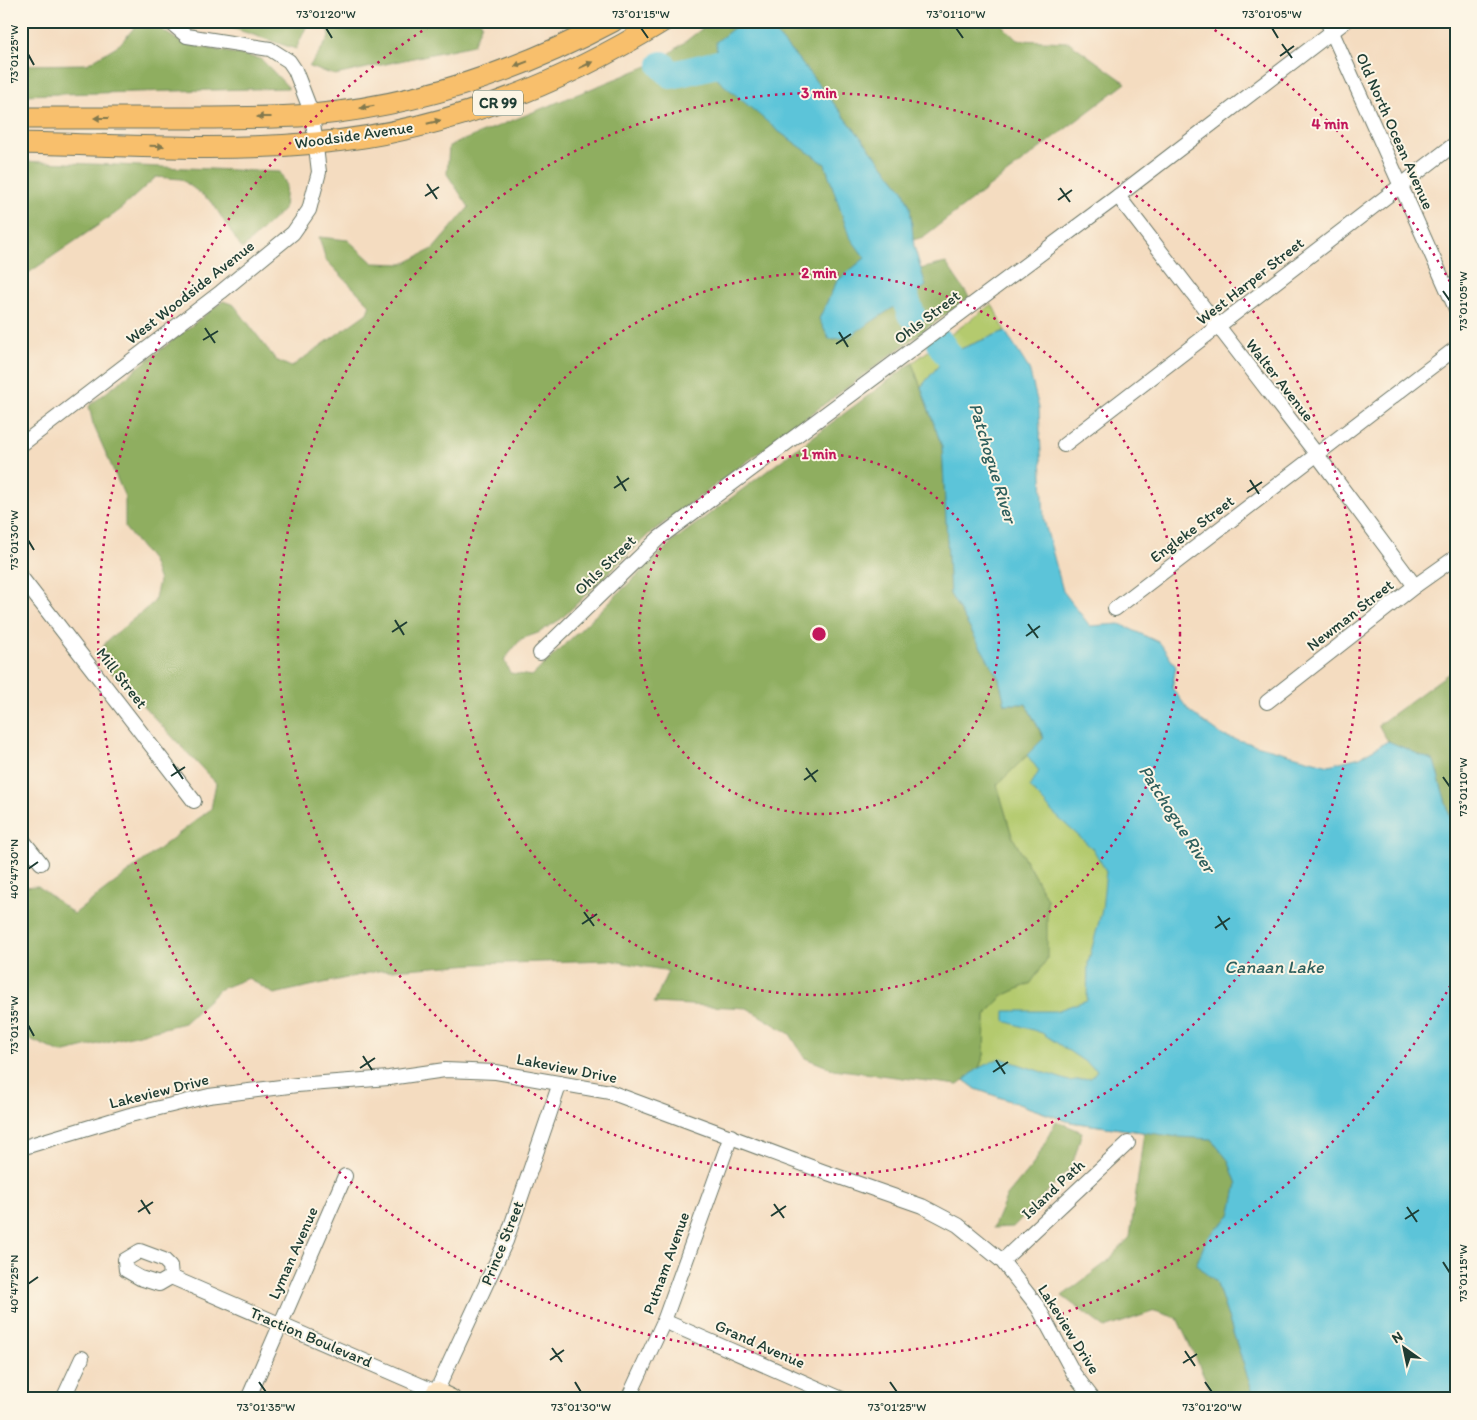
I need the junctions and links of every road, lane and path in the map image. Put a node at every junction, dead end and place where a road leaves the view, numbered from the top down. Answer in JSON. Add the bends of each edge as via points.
{"nodes":[{"id":1,"x":169,"y":21,"type":"edge"},
{"id":2,"x":613,"y":21,"type":"edge"},
{"id":3,"x":664,"y":21,"type":"edge"},
{"id":4,"x":1346,"y":21,"type":"edge"},
{"id":5,"x":1330,"y":26,"type":"edge"},
{"id":6,"x":21,"y":118,"type":"edge"},
{"id":7,"x":315,"y":129,"type":"junction"},
{"id":8,"x":21,"y":143,"type":"edge"},
{"id":9,"x":1456,"y":143,"type":"edge"},
{"id":10,"x":1400,"y":187,"type":"junction"},
{"id":11,"x":1118,"y":196,"type":"junction"},
{"id":12,"x":1456,"y":309,"type":"edge"},
{"id":13,"x":1218,"y":328,"type":"junction"},
{"id":14,"x":1456,"y":348,"type":"edge"},
{"id":15,"x":21,"y":445,"type":"edge"},
{"id":16,"x":1064,"y":445,"type":"dead end"},
{"id":17,"x":1318,"y":456,"type":"junction"},
{"id":18,"x":1456,"y":557,"type":"edge"},
{"id":19,"x":21,"y":577,"type":"edge"},
{"id":20,"x":1415,"y":586,"type":"junction"},
{"id":21,"x":1115,"y":609,"type":"dead end"},
{"id":22,"x":540,"y":653,"type":"dead end"},
{"id":23,"x":1267,"y":702,"type":"dead end"},
{"id":24,"x":194,"y":801,"type":"dead end"},
{"id":25,"x":21,"y":838,"type":"edge"},
{"id":26,"x":41,"y":863,"type":"dead end"},
{"id":27,"x":560,"y":1083,"type":"junction"},
{"id":28,"x":731,"y":1136,"type":"junction"},
{"id":29,"x":1128,"y":1143,"type":"dead end"},
{"id":30,"x":21,"y":1148,"type":"edge"},
{"id":31,"x":345,"y":1176,"type":"dead end"},
{"id":32,"x":1002,"y":1261,"type":"junction"},
{"id":33,"x":170,"y":1277,"type":"dead end"},
{"id":34,"x":664,"y":1321,"type":"junction"},
{"id":35,"x":281,"y":1324,"type":"junction"},
{"id":36,"x":82,"y":1358,"type":"dead end"},
{"id":37,"x":440,"y":1397,"type":"edge"},
{"id":38,"x":63,"y":1399,"type":"edge"},
{"id":39,"x":248,"y":1399,"type":"edge"},
{"id":40,"x":628,"y":1399,"type":"edge"},
{"id":41,"x":842,"y":1399,"type":"edge"},
{"id":42,"x":1093,"y":1399,"type":"edge"}],
"edges":[{"from":1,"to":7,"type":"street","name":"West Woodside Avenue","via":[[187,36],[270,48],[290,61]]},
{"from":2,"to":7,"type":"main road","name":"Woodside Avenue","number":"CR 99","one_way":true,"via":[[533,59],[482,78]]},
{"from":7,"to":3,"type":"main road","name":"Woodside Avenue","number":"CR 99","one_way":true,"via":[[410,128],[489,106],[592,62]]},
{"from":4,"to":5,"type":"street","name":"Ohls Street"},
{"from":5,"to":10,"type":"street","name":"Old North Ocean Avenue"},
{"from":5,"to":11,"type":"street","name":"Ohls Street"},
{"from":7,"to":6,"type":"main road","name":"Woodside Avenue","number":"CR 99","one_way":true,"via":[[262,118]]},
{"from":8,"to":7,"type":"main road","name":"Woodside Avenue","number":"CR 99","one_way":true,"via":[[274,146]]},
{"from":7,"to":15,"type":"street","name":"West Woodside Avenue","via":[[319,172],[314,197],[293,233]]},
{"from":9,"to":10,"type":"street","name":"West Harper Street"},
{"from":10,"to":12,"type":"street","name":"Old North Ocean Avenue"},
{"from":10,"to":13,"type":"street","name":"West Harper Street"},
{"from":11,"to":13,"type":"street","name":"Walter Avenue"},
{"from":11,"to":22,"type":"street","name":"Ohls Street","via":[[659,538]]},
{"from":13,"to":16,"type":"street","name":"West Harper Street"},
{"from":13,"to":17,"type":"street","name":"Walter Avenue"},
{"from":14,"to":17,"type":"street","name":"Engleke Street"},
{"from":17,"to":20,"type":"street","name":"Walter Avenue"},
{"from":17,"to":21,"type":"street","name":"Engleke Street"},
{"from":18,"to":20,"type":"street","name":"Newman Street"},
{"from":19,"to":24,"type":"street","name":"Mill Street"},
{"from":20,"to":23,"type":"street","name":"Newman Street"},
{"from":25,"to":26,"type":"street"},
{"from":27,"to":28,"type":"street","name":"Lakeview Drive","via":[[610,1092]]},
{"from":27,"to":30,"type":"street","name":"Lakeview Drive","via":[[496,1072],[445,1070],[297,1085],[210,1096],[130,1115]]},
{"from":27,"to":37,"type":"street","name":"Prince Street","via":[[506,1241]]},
{"from":28,"to":32,"type":"street","name":"Lakeview Drive","via":[[922,1206],[958,1225]]},
{"from":28,"to":34,"type":"street","name":"Putnam Avenue"},
{"from":29,"to":32,"type":"street","name":"Island Path"},
{"from":31,"to":35,"type":"street","name":"Lyman Avenue"},
{"from":32,"to":42,"type":"street","name":"Lakeview Drive","via":[[1038,1307],[1074,1374]]},
{"from":33,"to":35,"type":"street","name":"Traction Boulevard"},
{"from":34,"to":40,"type":"street","name":"Putnam Avenue"},
{"from":34,"to":41,"type":"street","name":"Grand Avenue"},
{"from":35,"to":37,"type":"street","name":"Traction Boulevard"},
{"from":35,"to":39,"type":"street","name":"Lyman Avenue"},
{"from":36,"to":38,"type":"street"}]}
